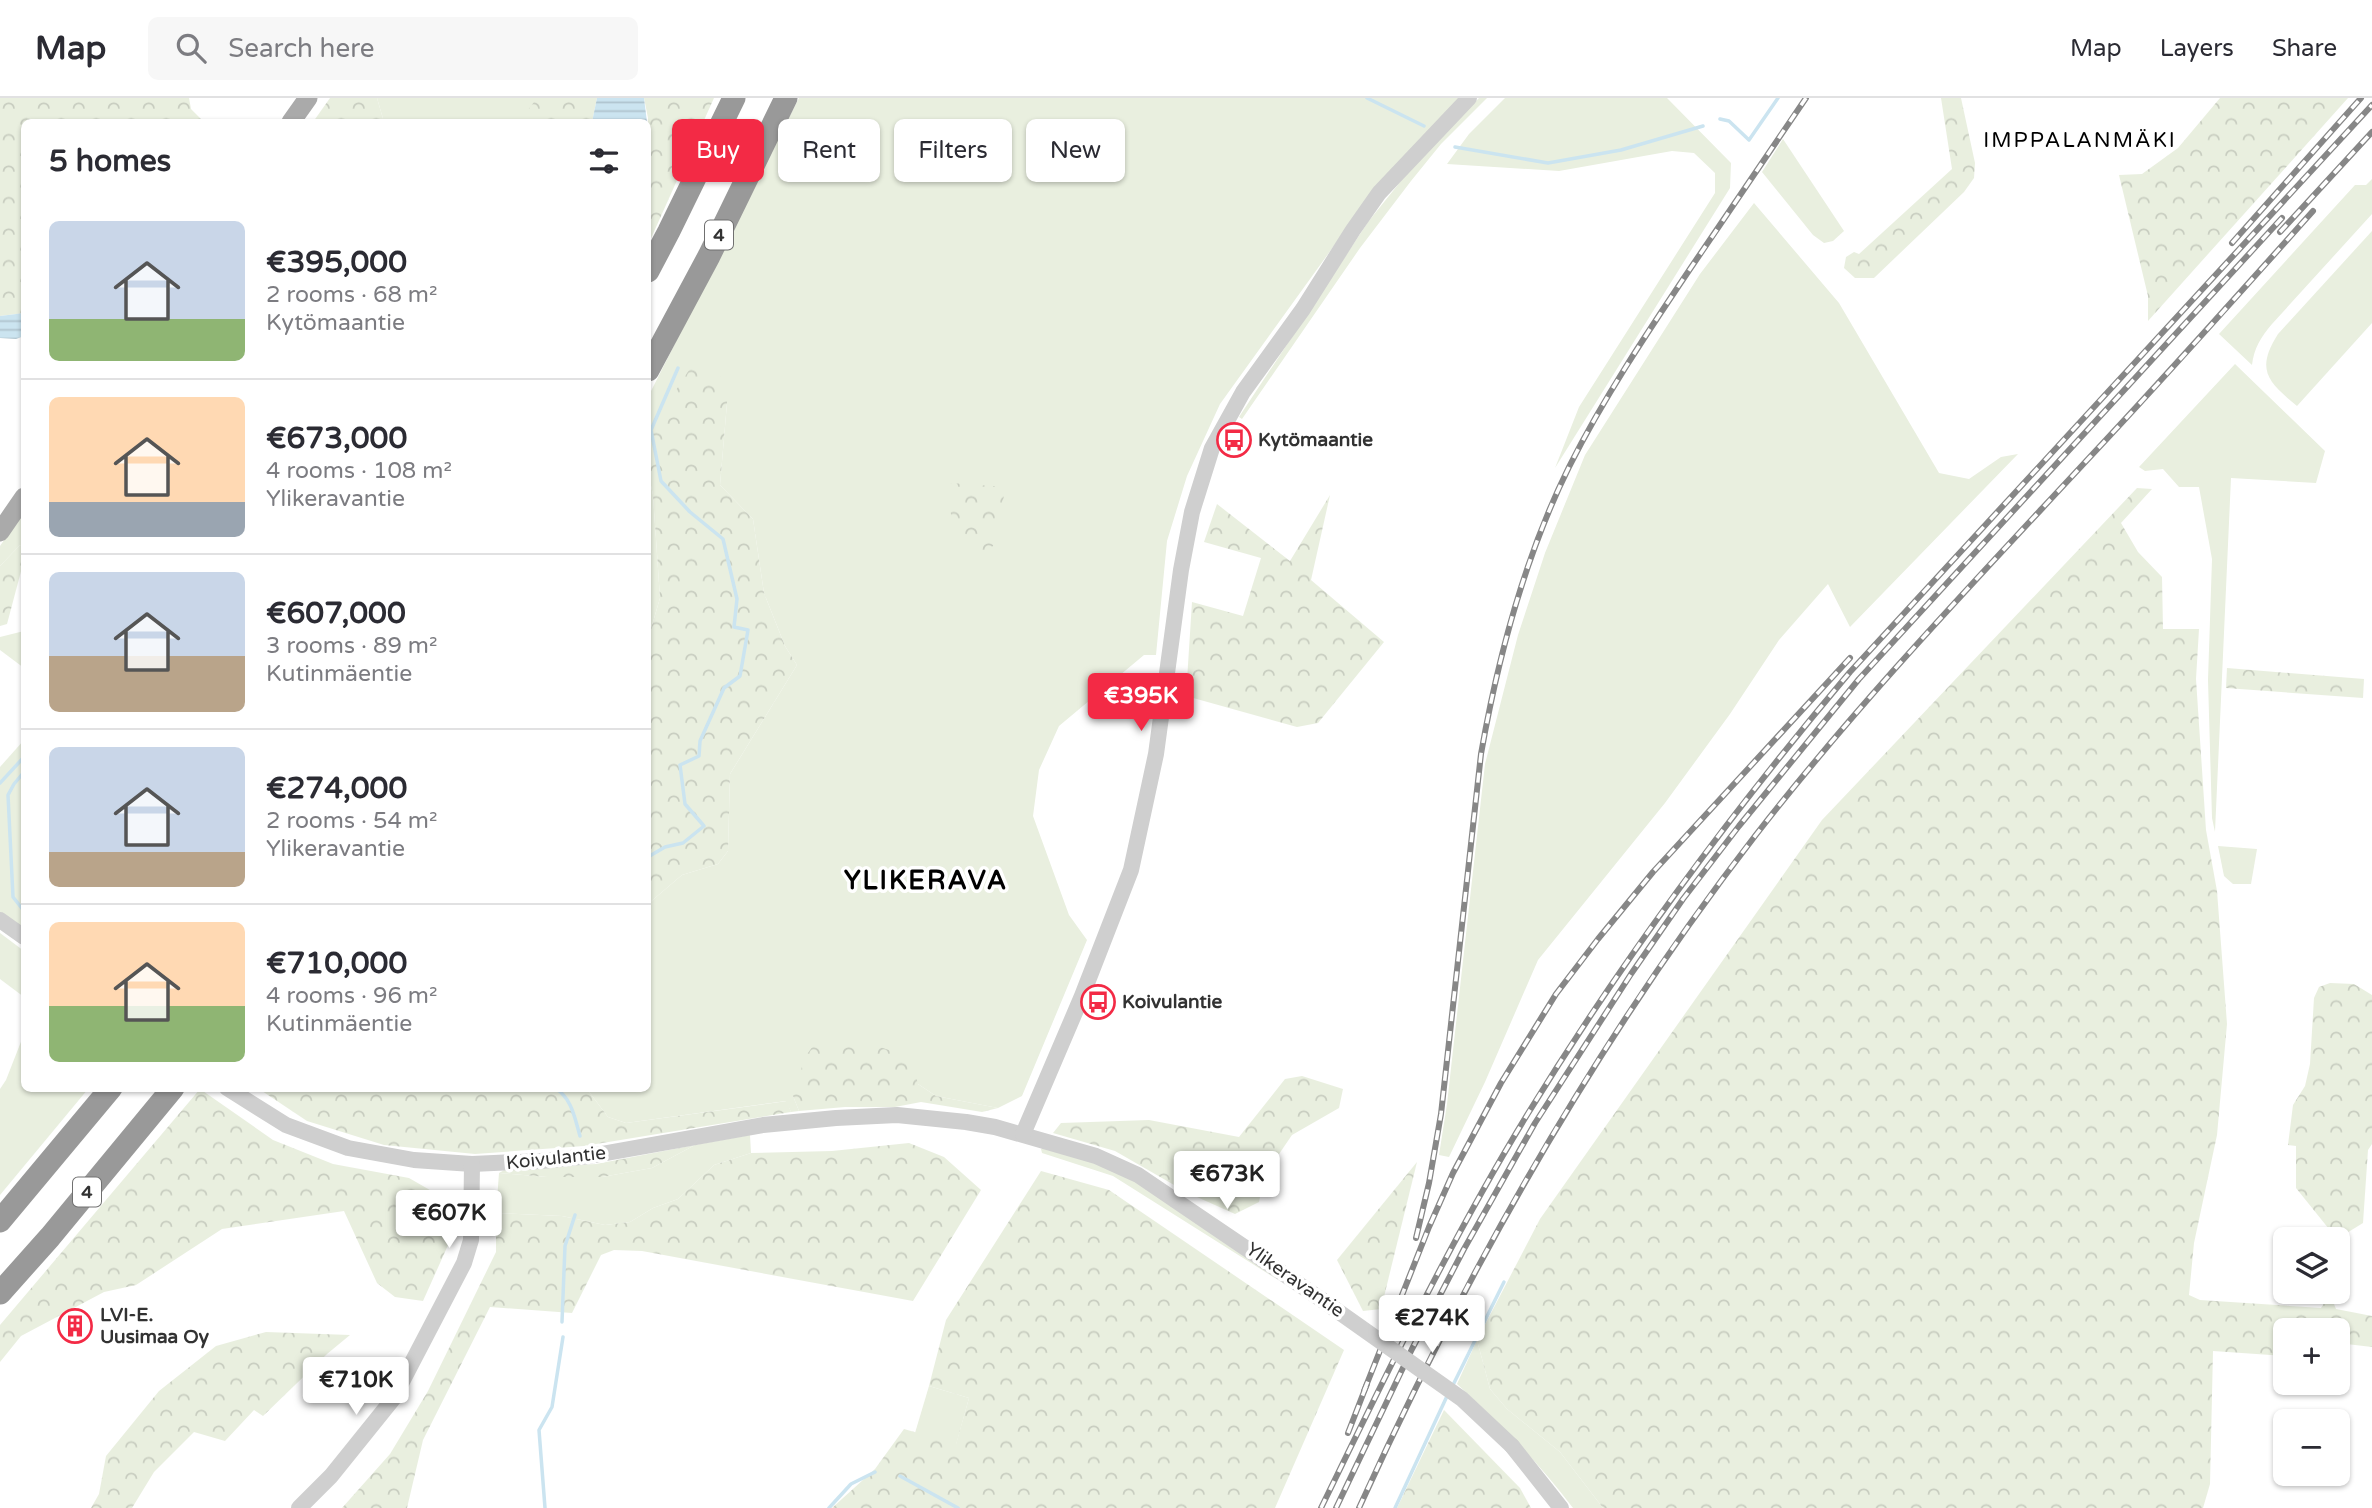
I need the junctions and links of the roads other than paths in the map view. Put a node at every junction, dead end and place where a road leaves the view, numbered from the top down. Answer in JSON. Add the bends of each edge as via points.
{"nodes":[{"id":1,"x":308,"y":98,"type":"edge"},
{"id":2,"x":734,"y":98,"type":"edge"},
{"id":3,"x":786,"y":98,"type":"edge"},
{"id":4,"x":1469,"y":98,"type":"edge"},
{"id":5,"x":293,"y":119,"type":"edge"},
{"id":6,"x":651,"y":265,"type":"edge"},
{"id":7,"x":651,"y":364,"type":"edge"},
{"id":8,"x":21,"y":501,"type":"edge"},
{"id":9,"x":0,"y":532,"type":"edge"},
{"id":10,"x":0,"y":920,"type":"edge"},
{"id":11,"x":21,"y":935,"type":"edge"},
{"id":12,"x":108,"y":1092,"type":"edge"},
{"id":13,"x":170,"y":1092,"type":"edge"},
{"id":14,"x":233,"y":1092,"type":"edge"},
{"id":15,"x":1023,"y":1134,"type":"junction"},
{"id":16,"x":472,"y":1164,"type":"junction"},
{"id":17,"x":0,"y":1221,"type":"edge"},
{"id":18,"x":0,"y":1293,"type":"edge"},
{"id":19,"x":299,"y":1508,"type":"edge"},
{"id":20,"x":1561,"y":1508,"type":"edge"}],
"edges":[{"from":1,"to":5,"type":"main road"},
{"from":2,"to":6,"type":"highway","number":"4"},
{"from":3,"to":7,"type":"highway","number":"4"},
{"from":4,"to":15,"type":"street","via":[[1353,230],[1243,392],[1212,448],[1192,512],[1156,754],[1131,870]]},
{"from":8,"to":9,"type":"main road"},
{"from":10,"to":11,"type":"street"},
{"from":12,"to":17,"type":"highway","number":"4"},
{"from":13,"to":18,"type":"highway","number":"4"},
{"from":14,"to":16,"type":"street","name":"Koivulantie","via":[[286,1125],[348,1148]]},
{"from":15,"to":16,"type":"street","name":"Koivulantie","via":[[928,1117],[836,1118],[763,1125],[590,1156]]},
{"from":15,"to":20,"type":"street","name":"Ylikeravantie","bridge":true,"via":[[1096,1156],[1138,1175],[1322,1300],[1462,1399],[1512,1446]]},
{"from":16,"to":19,"type":"street","via":[[471,1240],[464,1263],[393,1399]]}]}
